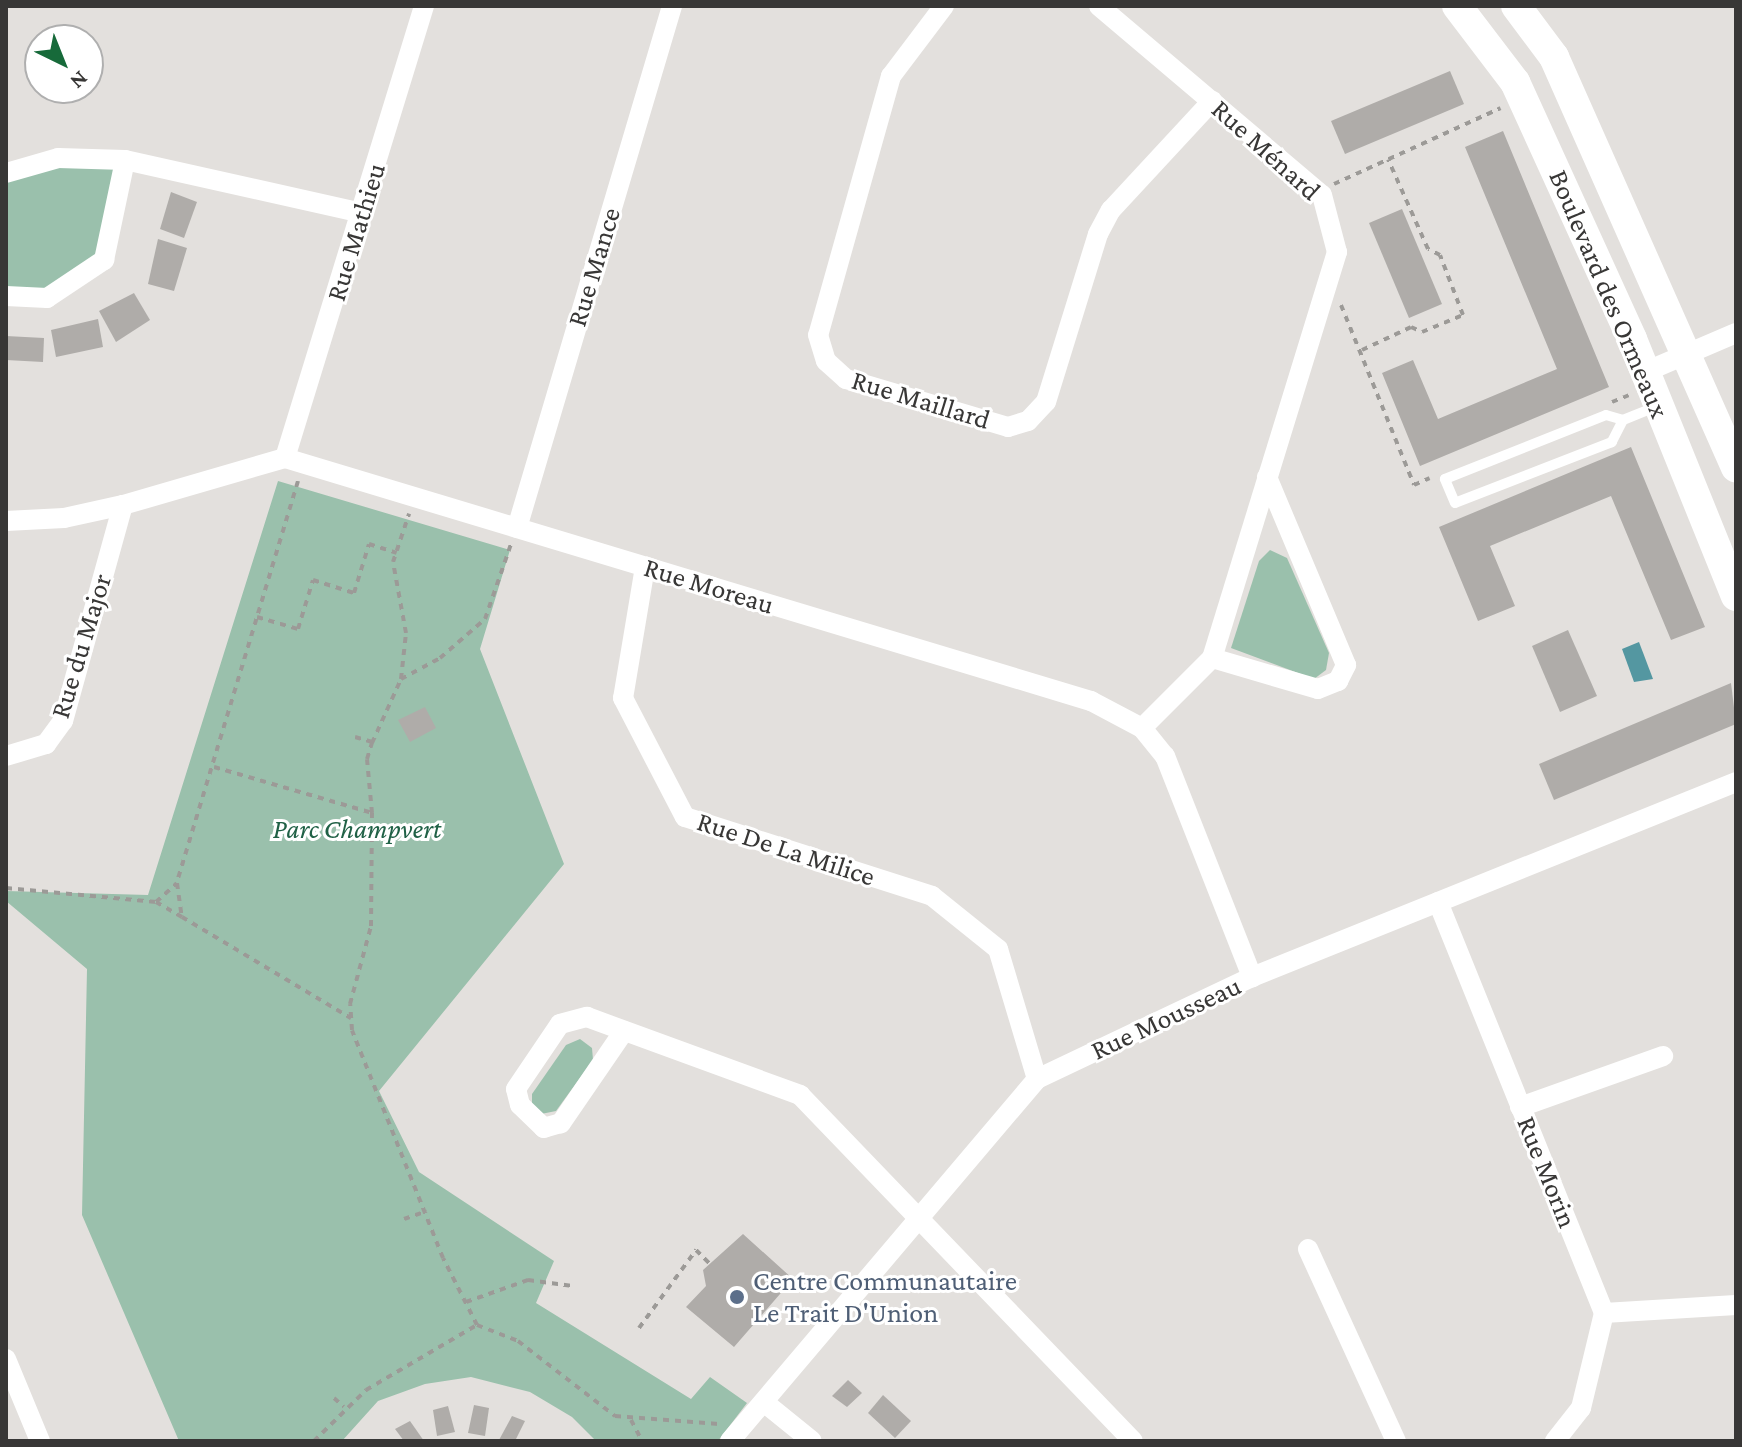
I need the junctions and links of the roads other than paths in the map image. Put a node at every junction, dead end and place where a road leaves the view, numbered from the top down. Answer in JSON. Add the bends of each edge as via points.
{"nodes":[{"id":1,"x":424,"y":6,"type":"edge"},
{"id":2,"x":672,"y":6,"type":"edge"},
{"id":3,"x":944,"y":6,"type":"edge"},
{"id":4,"x":1099,"y":6,"type":"edge"},
{"id":5,"x":1457,"y":6,"type":"edge"},
{"id":6,"x":1516,"y":6,"type":"edge"},
{"id":7,"x":1212,"y":101,"type":"junction"},
{"id":8,"x":125,"y":160,"type":"junction"},
{"id":9,"x":6,"y":173,"type":"edge"},
{"id":10,"x":362,"y":213,"type":"junction"},
{"id":11,"x":6,"y":296,"type":"edge"},
{"id":12,"x":1736,"y":333,"type":"edge"},
{"id":13,"x":1688,"y":353,"type":"junction"},
{"id":14,"x":1651,"y":388,"type":"junction"},
{"id":15,"x":1623,"y":420,"type":"junction"},
{"id":16,"x":294,"y":461,"type":"junction"},
{"id":17,"x":1736,"y":468,"type":"edge"},
{"id":18,"x":1267,"y":477,"type":"junction"},
{"id":19,"x":123,"y":505,"type":"junction"},
{"id":20,"x":6,"y":521,"type":"edge"},
{"id":21,"x":517,"y":528,"type":"junction"},
{"id":22,"x":645,"y":567,"type":"junction"},
{"id":23,"x":1736,"y":596,"type":"edge"},
{"id":24,"x":1212,"y":658,"type":"junction"},
{"id":25,"x":1142,"y":728,"type":"junction"},
{"id":26,"x":6,"y":756,"type":"edge"},
{"id":27,"x":1736,"y":782,"type":"edge"},
{"id":28,"x":1438,"y":902,"type":"junction"},
{"id":29,"x":1252,"y":977,"type":"junction"},
{"id":30,"x":624,"y":1031,"type":"junction"},
{"id":31,"x":1663,"y":1056,"type":"dead end"},
{"id":32,"x":1037,"y":1079,"type":"junction"},
{"id":33,"x":1520,"y":1107,"type":"junction"},
{"id":34,"x":922,"y":1218,"type":"junction"},
{"id":35,"x":1308,"y":1249,"type":"dead end"},
{"id":36,"x":1736,"y":1305,"type":"edge"},
{"id":37,"x":1604,"y":1313,"type":"junction"},
{"id":38,"x":6,"y":1359,"type":"edge"},
{"id":39,"x":765,"y":1403,"type":"junction"},
{"id":40,"x":735,"y":1436,"type":"edge"},
{"id":41,"x":40,"y":1441,"type":"edge"},
{"id":42,"x":812,"y":1441,"type":"edge"},
{"id":43,"x":1133,"y":1441,"type":"edge"},
{"id":44,"x":1396,"y":1441,"type":"edge"},
{"id":45,"x":1555,"y":1441,"type":"edge"}],
"edges":[{"from":1,"to":10,"type":"street","name":"Rue Mathieu"},
{"from":2,"to":21,"type":"street","name":"Rue Mance"},
{"from":3,"to":7,"type":"street","name":"Rue Maillard","via":[[891,76],[818,335],[826,361],[846,379],[1008,427],[1028,421],[1046,402],[1098,234],[1111,210]]},
{"from":4,"to":7,"type":"street","name":"Rue Ménard"},
{"from":5,"to":14,"type":"street","name":"Boulevard des Ormeaux","via":[[1523,98]]},
{"from":6,"to":13,"type":"street","name":"Boulevard des Ormeaux","via":[[1554,57]]},
{"from":7,"to":18,"type":"street","name":"Rue Ménard","via":[[1317,191],[1332,221],[1337,252]]},
{"from":8,"to":9,"type":"street","via":[[58,158]]},
{"from":8,"to":10,"type":"street"},
{"from":8,"to":11,"type":"street","via":[[104,260],[47,298]]},
{"from":10,"to":16,"type":"street","name":"Rue Mathieu"},
{"from":12,"to":13,"type":"street"},
{"from":13,"to":14,"type":"street"},
{"from":13,"to":17,"type":"street","name":"Boulevard des Ormeaux"},
{"from":14,"to":15,"type":"lane"},
{"from":14,"to":23,"type":"street","name":"Boulevard des Ormeaux"},
{"from":15,"to":15,"type":"lane","via":[[1606,415],[1445,479],[1455,503],[1612,442]]},
{"from":16,"to":19,"type":"street"},
{"from":16,"to":21,"type":"street","name":"Rue Moreau"},
{"from":18,"to":24,"type":"street","name":"Rue Ménard"},
{"from":18,"to":24,"type":"street","via":[[1346,665],[1338,681],[1318,689]]},
{"from":19,"to":20,"type":"street","via":[[64,518]]},
{"from":19,"to":26,"type":"street","name":"Rue du Major","via":[[63,721],[46,744]]},
{"from":21,"to":22,"type":"street","name":"Rue Moreau"},
{"from":22,"to":25,"type":"street","name":"Rue Moreau","via":[[1091,701]]},
{"from":22,"to":32,"type":"street","name":"Rue De La Milice","via":[[623,698],[685,817],[932,896],[998,949]]},
{"from":24,"to":25,"type":"street","name":"Rue Ménard"},
{"from":25,"to":29,"type":"street","name":"Rue Moreau","via":[[1165,756]]},
{"from":27,"to":28,"type":"street","name":"Rue Mousseau"},
{"from":28,"to":29,"type":"street","name":"Rue Mousseau"},
{"from":28,"to":33,"type":"street","name":"Rue Morin"},
{"from":29,"to":32,"type":"street","name":"Rue Mousseau"},
{"from":30,"to":30,"type":"street","via":[[587,1017],[560,1024],[516,1089],[520,1105],[544,1128],[561,1123]]},
{"from":30,"to":34,"type":"street","via":[[800,1095]]},
{"from":31,"to":33,"type":"street"},
{"from":32,"to":34,"type":"street","name":"Rue Mousseau"},
{"from":33,"to":37,"type":"street","name":"Rue Morin"},
{"from":34,"to":39,"type":"street","name":"Rue Mousseau"},
{"from":34,"to":43,"type":"street"},
{"from":35,"to":44,"type":"street"},
{"from":36,"to":37,"type":"street"},
{"from":37,"to":45,"type":"street","via":[[1581,1408]]},
{"from":38,"to":41,"type":"street"},
{"from":39,"to":40,"type":"street","name":"Rue Mousseau"},
{"from":39,"to":42,"type":"street"}]}
